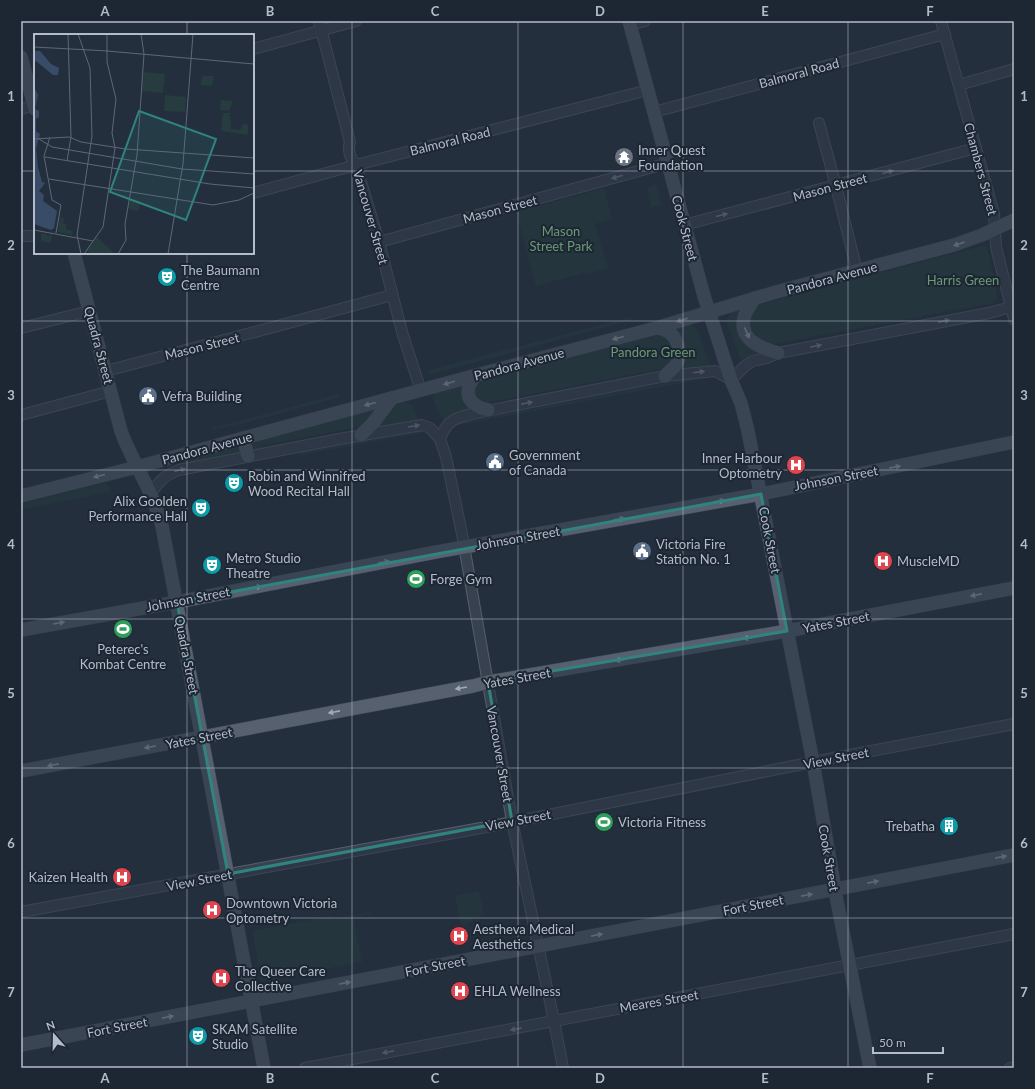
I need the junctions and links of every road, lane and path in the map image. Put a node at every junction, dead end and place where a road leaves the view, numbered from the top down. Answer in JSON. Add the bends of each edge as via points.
{"nodes":[{"id":1,"x":356,"y":21,"type":"edge"},
{"id":2,"x":645,"y":21,"type":"edge"},
{"id":3,"x":941,"y":21,"type":"edge"},
{"id":4,"x":630,"y":23,"type":"edge"},
{"id":5,"x":320,"y":26,"type":"edge"},
{"id":6,"x":945,"y":34,"type":"junction"},
{"id":7,"x":254,"y":48,"type":"edge"},
{"id":8,"x":21,"y":57,"type":"edge"},
{"id":9,"x":1014,"y":69,"type":"edge"},
{"id":10,"x":959,"y":85,"type":"junction"},
{"id":11,"x":648,"y":90,"type":"junction"},
{"id":12,"x":34,"y":103,"type":"edge"},
{"id":13,"x":34,"y":107,"type":"edge"},
{"id":14,"x":21,"y":109,"type":"edge"},
{"id":15,"x":654,"y":112,"type":"junction"},
{"id":16,"x":820,"y":123,"type":"dead end"},
{"id":17,"x":976,"y":148,"type":"junction"},
{"id":18,"x":668,"y":163,"type":"junction"},
{"id":19,"x":356,"y":165,"type":"junction"},
{"id":20,"x":836,"y":186,"type":"junction"},
{"id":21,"x":254,"y":193,"type":"edge"},
{"id":22,"x":1014,"y":220,"type":"edge"},
{"id":23,"x":684,"y":225,"type":"junction"},
{"id":24,"x":995,"y":229,"type":"junction"},
{"id":25,"x":21,"y":236,"type":"edge"},
{"id":26,"x":34,"y":236,"type":"edge"},
{"id":27,"x":379,"y":242,"type":"junction"},
{"id":28,"x":74,"y":254,"type":"edge"},
{"id":29,"x":857,"y":271,"type":"junction"},
{"id":30,"x":392,"y":295,"type":"junction"},
{"id":31,"x":755,"y":298,"type":"junction"},
{"id":32,"x":1011,"y":306,"type":"junction"},
{"id":33,"x":89,"y":311,"type":"junction"},
{"id":34,"x":709,"y":312,"type":"junction"},
{"id":35,"x":1014,"y":319,"type":"edge"},
{"id":36,"x":21,"y":328,"type":"edge"},
{"id":37,"x":656,"y":328,"type":"junction"},
{"id":38,"x":778,"y":353,"type":"junction"},
{"id":39,"x":106,"y":371,"type":"junction"},
{"id":40,"x":477,"y":375,"type":"junction"},
{"id":41,"x":665,"y":376,"type":"junction"},
{"id":42,"x":731,"y":380,"type":"junction"},
{"id":43,"x":111,"y":391,"type":"junction"},
{"id":44,"x":421,"y":391,"type":"junction"},
{"id":45,"x":392,"y":398,"type":"junction"},
{"id":46,"x":488,"y":410,"type":"junction"},
{"id":47,"x":21,"y":415,"type":"edge"},
{"id":48,"x":360,"y":435,"type":"junction"},
{"id":49,"x":243,"y":438,"type":"junction"},
{"id":50,"x":440,"y":439,"type":"junction"},
{"id":51,"x":1014,"y":442,"type":"edge"},
{"id":52,"x":248,"y":456,"type":"junction"},
{"id":53,"x":137,"y":467,"type":"junction"},
{"id":54,"x":150,"y":494,"type":"junction"},
{"id":55,"x":760,"y":494,"type":"junction"},
{"id":56,"x":21,"y":496,"type":"edge"},
{"id":57,"x":464,"y":548,"type":"junction"},
{"id":58,"x":1014,"y":588,"type":"edge"},
{"id":59,"x":177,"y":602,"type":"junction"},
{"id":60,"x":21,"y":630,"type":"edge"},
{"id":61,"x":787,"y":631,"type":"junction"},
{"id":62,"x":488,"y":682,"type":"junction"},
{"id":63,"x":1014,"y":724,"type":"edge"},
{"id":64,"x":202,"y":737,"type":"junction"},
{"id":65,"x":812,"y":762,"type":"junction"},
{"id":66,"x":21,"y":771,"type":"edge"},
{"id":67,"x":512,"y":821,"type":"junction"},
{"id":68,"x":1014,"y":855,"type":"edge"},
{"id":69,"x":228,"y":874,"type":"junction"},
{"id":70,"x":835,"y":889,"type":"junction"},
{"id":71,"x":21,"y":912,"type":"edge"},
{"id":72,"x":1014,"y":934,"type":"edge"},
{"id":73,"x":538,"y":946,"type":"junction"},
{"id":74,"x":850,"y":966,"type":"junction"},
{"id":75,"x":252,"y":1001,"type":"junction"},
{"id":76,"x":554,"y":1021,"type":"junction"},
{"id":77,"x":21,"y":1045,"type":"edge"},
{"id":78,"x":1014,"y":1067,"type":"edge"},
{"id":79,"x":264,"y":1068,"type":"edge"},
{"id":80,"x":305,"y":1068,"type":"edge"},
{"id":81,"x":563,"y":1068,"type":"edge"},
{"id":82,"x":870,"y":1068,"type":"edge"},
{"id":83,"x":1010,"y":1068,"type":"edge"}],
"edges":[{"from":1,"to":5,"type":"street"},
{"from":2,"to":4,"type":"street"},
{"from":3,"to":6,"type":"street","name":"Chambers Street"},
{"from":4,"to":11,"type":"main road","name":"Cook Street"},
{"from":5,"to":7,"type":"street"},
{"from":5,"to":19,"type":"street","name":"Vancouver Street","via":[[350,142],[348,148],[351,160]]},
{"from":6,"to":10,"type":"street","name":"Chambers Street"},
{"from":6,"to":15,"type":"street","name":"Balmoral Road"},
{"from":8,"to":12,"type":"main road"},
{"from":9,"to":10,"type":"street"},
{"from":10,"to":17,"type":"street","name":"Chambers Street"},
{"from":11,"to":15,"type":"main road","name":"Cook Street"},
{"from":11,"to":19,"type":"street","name":"Balmoral Road"},
{"from":13,"to":14,"type":"street"},
{"from":15,"to":18,"type":"main road","name":"Cook Street"},
{"from":16,"to":20,"type":"street"},
{"from":20,"to":17,"type":"street","name":"Mason Street","one_way":true},
{"from":17,"to":24,"type":"street","name":"Chambers Street","via":[[994,214]]},
{"from":18,"to":23,"type":"main road","name":"Cook Street"},
{"from":18,"to":27,"type":"street","name":"Mason Street","one_way":true},
{"from":19,"to":21,"type":"street","name":"Balmoral Road"},
{"from":19,"to":27,"type":"street","name":"Vancouver Street"},
{"from":23,"to":20,"type":"street","name":"Mason Street","one_way":true},
{"from":20,"to":29,"type":"street"},
{"from":22,"to":24,"type":"main road","name":"Pandora Avenue"},
{"from":23,"to":34,"type":"main road","name":"Cook Street"},
{"from":24,"to":29,"type":"main road","name":"Pandora Avenue","one_way":true,"via":[[954,245]]},
{"from":24,"to":32,"type":"street","name":"Chambers Street","via":[[996,247]]},
{"from":25,"to":26,"type":"street"},
{"from":27,"to":30,"type":"street","name":"Vancouver Street"},
{"from":28,"to":33,"type":"main road","name":"Quadra Street"},
{"from":29,"to":31,"type":"main road","name":"Pandora Avenue"},
{"from":30,"to":39,"type":"street","name":"Mason Street"},
{"from":30,"to":44,"type":"street","name":"Vancouver Street"},
{"from":31,"to":34,"type":"main road","name":"Pandora Avenue"},
{"from":31,"to":38,"type":"main road","one_way":true,"via":[[744,320],[747,337],[758,346]]},
{"from":32,"to":35,"type":"street","name":"Chambers Street"},
{"from":38,"to":32,"type":"street","one_way":true,"via":[[989,313]]},
{"from":33,"to":36,"type":"street"},
{"from":33,"to":39,"type":"main road","name":"Quadra Street"},
{"from":34,"to":37,"type":"main road","name":"Pandora Avenue","one_way":true},
{"from":34,"to":42,"type":"main road","name":"Cook Street"},
{"from":37,"to":40,"type":"main road","name":"Pandora Avenue","one_way":true},
{"from":37,"to":41,"type":"main road","via":[[673,335],[679,350],[676,366]]},
{"from":38,"to":42,"type":"street","via":[[753,361]]},
{"from":39,"to":43,"type":"main road","name":"Quadra Street"},
{"from":40,"to":44,"type":"main road","name":"Pandora Avenue","one_way":true},
{"from":40,"to":46,"type":"main road","via":[[471,380],[468,394],[476,405]]},
{"from":41,"to":42,"type":"street","one_way":true,"via":[[715,371]]},
{"from":46,"to":41,"type":"street","one_way":true},
{"from":42,"to":55,"type":"main road","name":"Cook Street","via":[[741,403]]},
{"from":43,"to":47,"type":"street"},
{"from":43,"to":53,"type":"main road","name":"Quadra Street","via":[[126,444]]},
{"from":44,"to":45,"type":"main road","name":"Pandora Avenue"},
{"from":45,"to":48,"type":"main road"},
{"from":45,"to":49,"type":"main road","name":"Pandora Avenue","one_way":true},
{"from":46,"to":50,"type":"street","via":[[454,419],[448,424]]},
{"from":48,"to":50,"type":"street","name":"Pandora Avenue","one_way":true,"via":[[422,425],[430,428]]},
{"from":48,"to":52,"type":"street","name":"Pandora Avenue"},
{"from":49,"to":52,"type":"main road"},
{"from":49,"to":53,"type":"main road","name":"Pandora Avenue"},
{"from":50,"to":57,"type":"street","name":"Vancouver Street"},
{"from":55,"to":51,"type":"main road","name":"Johnson Street","one_way":true},
{"from":54,"to":52,"type":"street","name":"Pandora Avenue","one_way":true,"via":[[168,474]]},
{"from":53,"to":54,"type":"main road","name":"Quadra Street"},
{"from":53,"to":56,"type":"main road","name":"Pandora Avenue","one_way":true},
{"from":54,"to":59,"type":"main road","name":"Quadra Street","via":[[162,526]]},
{"from":57,"to":55,"type":"main road","name":"Johnson Street","one_way":true},
{"from":55,"to":61,"type":"main road","name":"Cook Street"},
{"from":59,"to":57,"type":"main road","name":"Johnson Street","one_way":true},
{"from":57,"to":62,"type":"street","name":"Vancouver Street"},
{"from":58,"to":61,"type":"main road","name":"Yates Street","one_way":true},
{"from":60,"to":59,"type":"main road","name":"Johnson Street","one_way":true},
{"from":59,"to":64,"type":"main road","name":"Quadra Street"},
{"from":61,"to":62,"type":"main road","name":"Yates Street","one_way":true},
{"from":61,"to":65,"type":"main road","name":"Cook Street"},
{"from":62,"to":64,"type":"main road","name":"Yates Street","one_way":true},
{"from":62,"to":67,"type":"street","name":"Vancouver Street"},
{"from":63,"to":65,"type":"street","name":"View Street"},
{"from":64,"to":66,"type":"main road","name":"Yates Street","one_way":true},
{"from":64,"to":69,"type":"main road","name":"Quadra Street"},
{"from":65,"to":67,"type":"street","name":"View Street"},
{"from":65,"to":70,"type":"main road","name":"Cook Street"},
{"from":67,"to":69,"type":"street","name":"View Street"},
{"from":67,"to":73,"type":"street","name":"Vancouver Street"},
{"from":70,"to":68,"type":"main road","name":"Fort Street","one_way":true},
{"from":69,"to":71,"type":"street","name":"View Street"},
{"from":69,"to":75,"type":"main road","name":"Quadra Street"},
{"from":73,"to":70,"type":"main road","name":"Fort Street","one_way":true},
{"from":70,"to":74,"type":"main road","name":"Cook Street"},
{"from":72,"to":74,"type":"street","name":"Meares Street"},
{"from":75,"to":73,"type":"main road","name":"Fort Street","one_way":true},
{"from":73,"to":76,"type":"street","name":"Vancouver Street"},
{"from":74,"to":76,"type":"street","name":"Meares Street"},
{"from":74,"to":82,"type":"main road","name":"Cook Street"},
{"from":77,"to":75,"type":"main road","name":"Fort Street","one_way":true},
{"from":75,"to":79,"type":"main road","name":"Quadra Street"},
{"from":76,"to":80,"type":"street","name":"Meares Street","one_way":true},
{"from":76,"to":81,"type":"street","name":"Vancouver Street"},
{"from":78,"to":83,"type":"street"}]}
